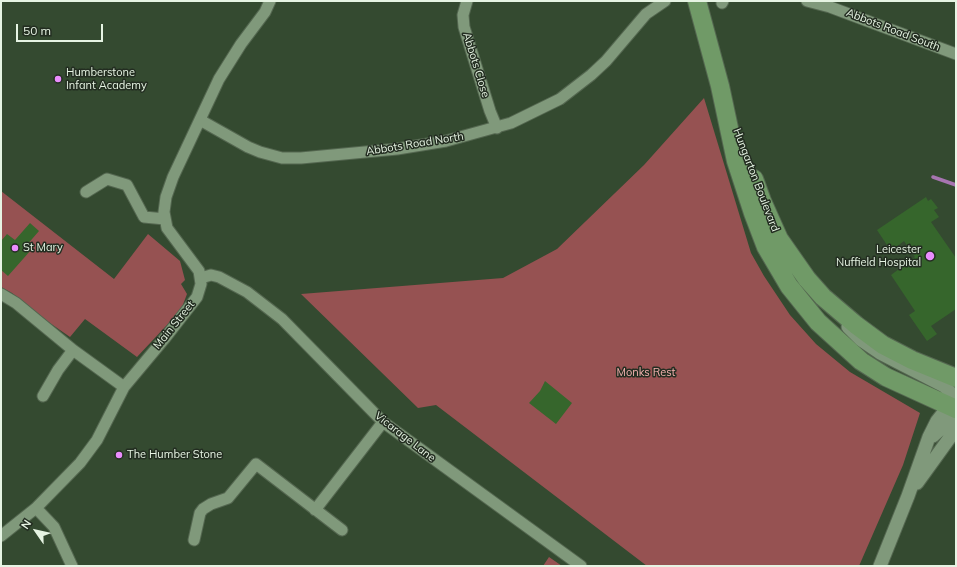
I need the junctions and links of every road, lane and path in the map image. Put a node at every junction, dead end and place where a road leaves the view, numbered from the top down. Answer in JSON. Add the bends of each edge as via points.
{"nodes":[{"id":1,"x":270,"y":1,"type":"edge"},
{"id":2,"x":467,"y":1,"type":"edge"},
{"id":3,"x":665,"y":1,"type":"edge"},
{"id":4,"x":697,"y":1,"type":"edge"},
{"id":5,"x":806,"y":1,"type":"edge"},
{"id":6,"x":956,"y":54,"type":"edge"},
{"id":7,"x":720,"y":86,"type":"junction"},
{"id":8,"x":200,"y":120,"type":"junction"},
{"id":9,"x":497,"y":128,"type":"junction"},
{"id":10,"x":86,"y":192,"type":"dead end"},
{"id":11,"x":165,"y":219,"type":"junction"},
{"id":12,"x":201,"y":278,"type":"junction"},
{"id":13,"x":1,"y":294,"type":"edge"},
{"id":14,"x":832,"y":305,"type":"junction"},
{"id":15,"x":73,"y":350,"type":"junction"},
{"id":16,"x":956,"y":378,"type":"edge"},
{"id":17,"x":124,"y":387,"type":"junction"},
{"id":18,"x":43,"y":396,"type":"dead end"},
{"id":19,"x":953,"y":403,"type":"edge"},
{"id":20,"x":383,"y":422,"type":"junction"},
{"id":21,"x":956,"y":429,"type":"edge"},
{"id":22,"x":908,"y":496,"type":"junction"},
{"id":23,"x":36,"y":508,"type":"junction"},
{"id":24,"x":315,"y":510,"type":"junction"},
{"id":25,"x":342,"y":530,"type":"dead end"},
{"id":26,"x":1,"y":536,"type":"edge"},
{"id":27,"x":194,"y":540,"type":"dead end"},
{"id":28,"x":72,"y":566,"type":"edge"},
{"id":29,"x":580,"y":566,"type":"edge"},
{"id":30,"x":880,"y":566,"type":"edge"}],
"edges":[{"from":1,"to":8,"type":"street","via":[[219,79]]},
{"from":2,"to":9,"type":"street","name":"Abbots Close","via":[[463,16],[464,27]]},
{"from":3,"to":9,"type":"street","name":"Abbots Road North","via":[[646,14],[606,61],[574,88],[544,108]]},
{"from":4,"to":7,"type":"highway","name":"Hungarton Boulevard"},
{"from":5,"to":6,"type":"street","name":"Abbots Road South","via":[[830,7]]},
{"from":7,"to":14,"type":"highway","name":"Hungarton Boulevard","via":[[762,201],[779,239],[807,279]]},
{"from":7,"to":19,"type":"highway","name":"Hungarton Boulevard","via":[[736,161],[753,213],[766,247],[789,286],[818,322],[861,361],[886,376]]},
{"from":8,"to":9,"type":"street","name":"Abbots Road North","via":[[260,152],[291,158],[397,149],[446,141]]},
{"from":8,"to":11,"type":"street","via":[[173,177],[165,204]]},
{"from":10,"to":11,"type":"street","via":[[107,179],[127,186],[144,217]]},
{"from":11,"to":12,"type":"street","via":[[172,237],[196,265]]},
{"from":12,"to":17,"type":"street","name":"Main Street","via":[[197,297]]},
{"from":12,"to":20,"type":"street","name":"Vicarage Lane","via":[[219,277],[238,285],[282,319]]},
{"from":13,"to":15,"type":"street","via":[[41,321]]},
{"from":14,"to":16,"type":"highway","name":"Hungarton Boulevard","via":[[890,349]]},
{"from":14,"to":19,"type":"street","via":[[861,340],[900,365],[940,383],[949,390]]},
{"from":15,"to":17,"type":"street"},
{"from":15,"to":18,"type":"street"},
{"from":17,"to":23,"type":"street","name":"Main Street","via":[[96,440],[67,478]]},
{"from":19,"to":22,"type":"street","via":[[937,421],[926,443]]},
{"from":20,"to":24,"type":"street"},
{"from":20,"to":29,"type":"street","name":"Vicarage Lane"},
{"from":21,"to":22,"type":"street"},
{"from":22,"to":30,"type":"street"},
{"from":23,"to":26,"type":"street","name":"Main Street"},
{"from":23,"to":28,"type":"street","via":[[54,528]]},
{"from":24,"to":25,"type":"street"},
{"from":24,"to":27,"type":"street","via":[[256,464],[228,498],[203,509]]}]}
